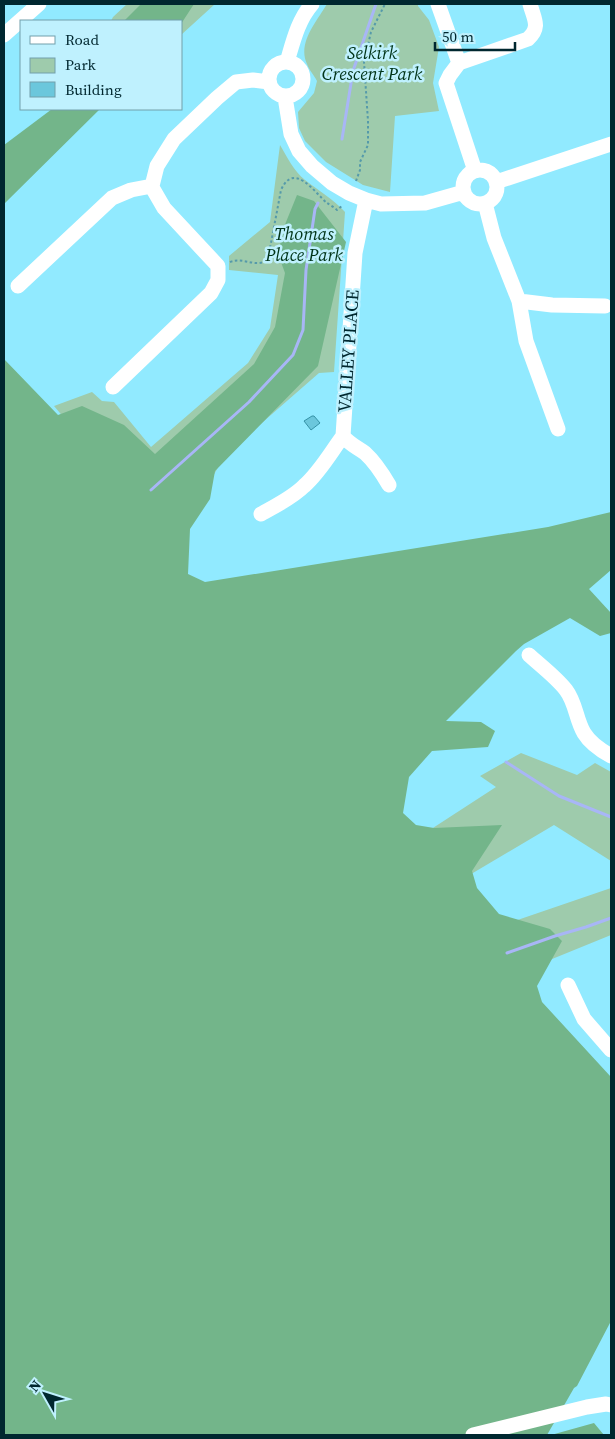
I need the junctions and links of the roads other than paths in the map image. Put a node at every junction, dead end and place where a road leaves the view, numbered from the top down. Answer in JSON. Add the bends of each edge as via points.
{"nodes":[{"id":1,"x":39,"y":4,"type":"edge"},
{"id":2,"x":312,"y":4,"type":"edge"},
{"id":3,"x":438,"y":4,"type":"edge"},
{"id":4,"x":530,"y":4,"type":"edge"},
{"id":5,"x":21,"y":20,"type":"edge"},
{"id":6,"x":20,"y":21,"type":"edge"},
{"id":7,"x":4,"y":35,"type":"edge"},
{"id":8,"x":288,"y":62,"type":"junction"},
{"id":9,"x":459,"y":64,"type":"junction"},
{"id":10,"x":269,"y":82,"type":"junction"},
{"id":11,"x":285,"y":96,"type":"junction"},
{"id":12,"x":611,"y":144,"type":"edge"},
{"id":13,"x":475,"y":171,"type":"junction"},
{"id":14,"x":496,"y":182,"type":"junction"},
{"id":15,"x":152,"y":186,"type":"junction"},
{"id":16,"x":464,"y":192,"type":"junction"},
{"id":17,"x":366,"y":200,"type":"junction"},
{"id":18,"x":485,"y":203,"type":"junction"},
{"id":19,"x":18,"y":286,"type":"dead end"},
{"id":20,"x":519,"y":301,"type":"junction"},
{"id":21,"x":605,"y":306,"type":"dead end"},
{"id":22,"x":112,"y":387,"type":"dead end"},
{"id":23,"x":558,"y":429,"type":"dead end"},
{"id":24,"x":343,"y":436,"type":"junction"},
{"id":25,"x":389,"y":485,"type":"dead end"},
{"id":26,"x":261,"y":514,"type":"dead end"},
{"id":27,"x":529,"y":655,"type":"dead end"},
{"id":28,"x":611,"y":756,"type":"edge"},
{"id":29,"x":568,"y":985,"type":"dead end"},
{"id":30,"x":611,"y":1050,"type":"edge"},
{"id":31,"x":611,"y":1405,"type":"edge"},
{"id":32,"x":473,"y":1435,"type":"edge"}],
"edges":[{"from":1,"to":5,"type":"street"},
{"from":2,"to":8,"type":"street","via":[[295,34]]},
{"from":3,"to":9,"type":"street"},
{"from":4,"to":9,"type":"street","via":[[536,26],[534,34]]},
{"from":6,"to":7,"type":"street"},
{"from":8,"to":10,"type":"street","via":[[274,68]]},
{"from":8,"to":11,"type":"street","via":[[298,67],[303,78],[300,89],[291,96]]},
{"from":9,"to":13,"type":"street","via":[[446,83]]},
{"from":10,"to":11,"type":"street","via":[[275,92]]},
{"from":10,"to":15,"type":"street","via":[[236,82],[217,98],[174,140],[156,166]]},
{"from":11,"to":17,"type":"street","via":[[291,134],[299,151],[332,184]]},
{"from":12,"to":14,"type":"street"},
{"from":13,"to":14,"type":"street","via":[[488,172]]},
{"from":13,"to":16,"type":"street","via":[[464,182]]},
{"from":14,"to":18,"type":"street","via":[[495,195]]},
{"from":15,"to":19,"type":"street","via":[[112,198]]},
{"from":15,"to":22,"type":"street","via":[[164,208],[218,266],[218,280],[212,293]]},
{"from":16,"to":17,"type":"street","via":[[425,203],[381,204]]},
{"from":16,"to":18,"type":"street","via":[[472,202]]},
{"from":17,"to":24,"type":"street","name":"VALLEY PLACE","via":[[355,252]]},
{"from":18,"to":20,"type":"street","via":[[494,238]]},
{"from":20,"to":21,"type":"street"},
{"from":20,"to":23,"type":"street","via":[[526,341]]},
{"from":24,"to":25,"type":"street","name":"VALLEY PLACE","via":[[377,465]]},
{"from":24,"to":26,"type":"street","via":[[304,487]]},
{"from":27,"to":28,"type":"street","via":[[566,689],[584,733]]},
{"from":29,"to":30,"type":"street","via":[[584,1019]]},
{"from":31,"to":32,"type":"street","via":[[587,1407]]}]}
